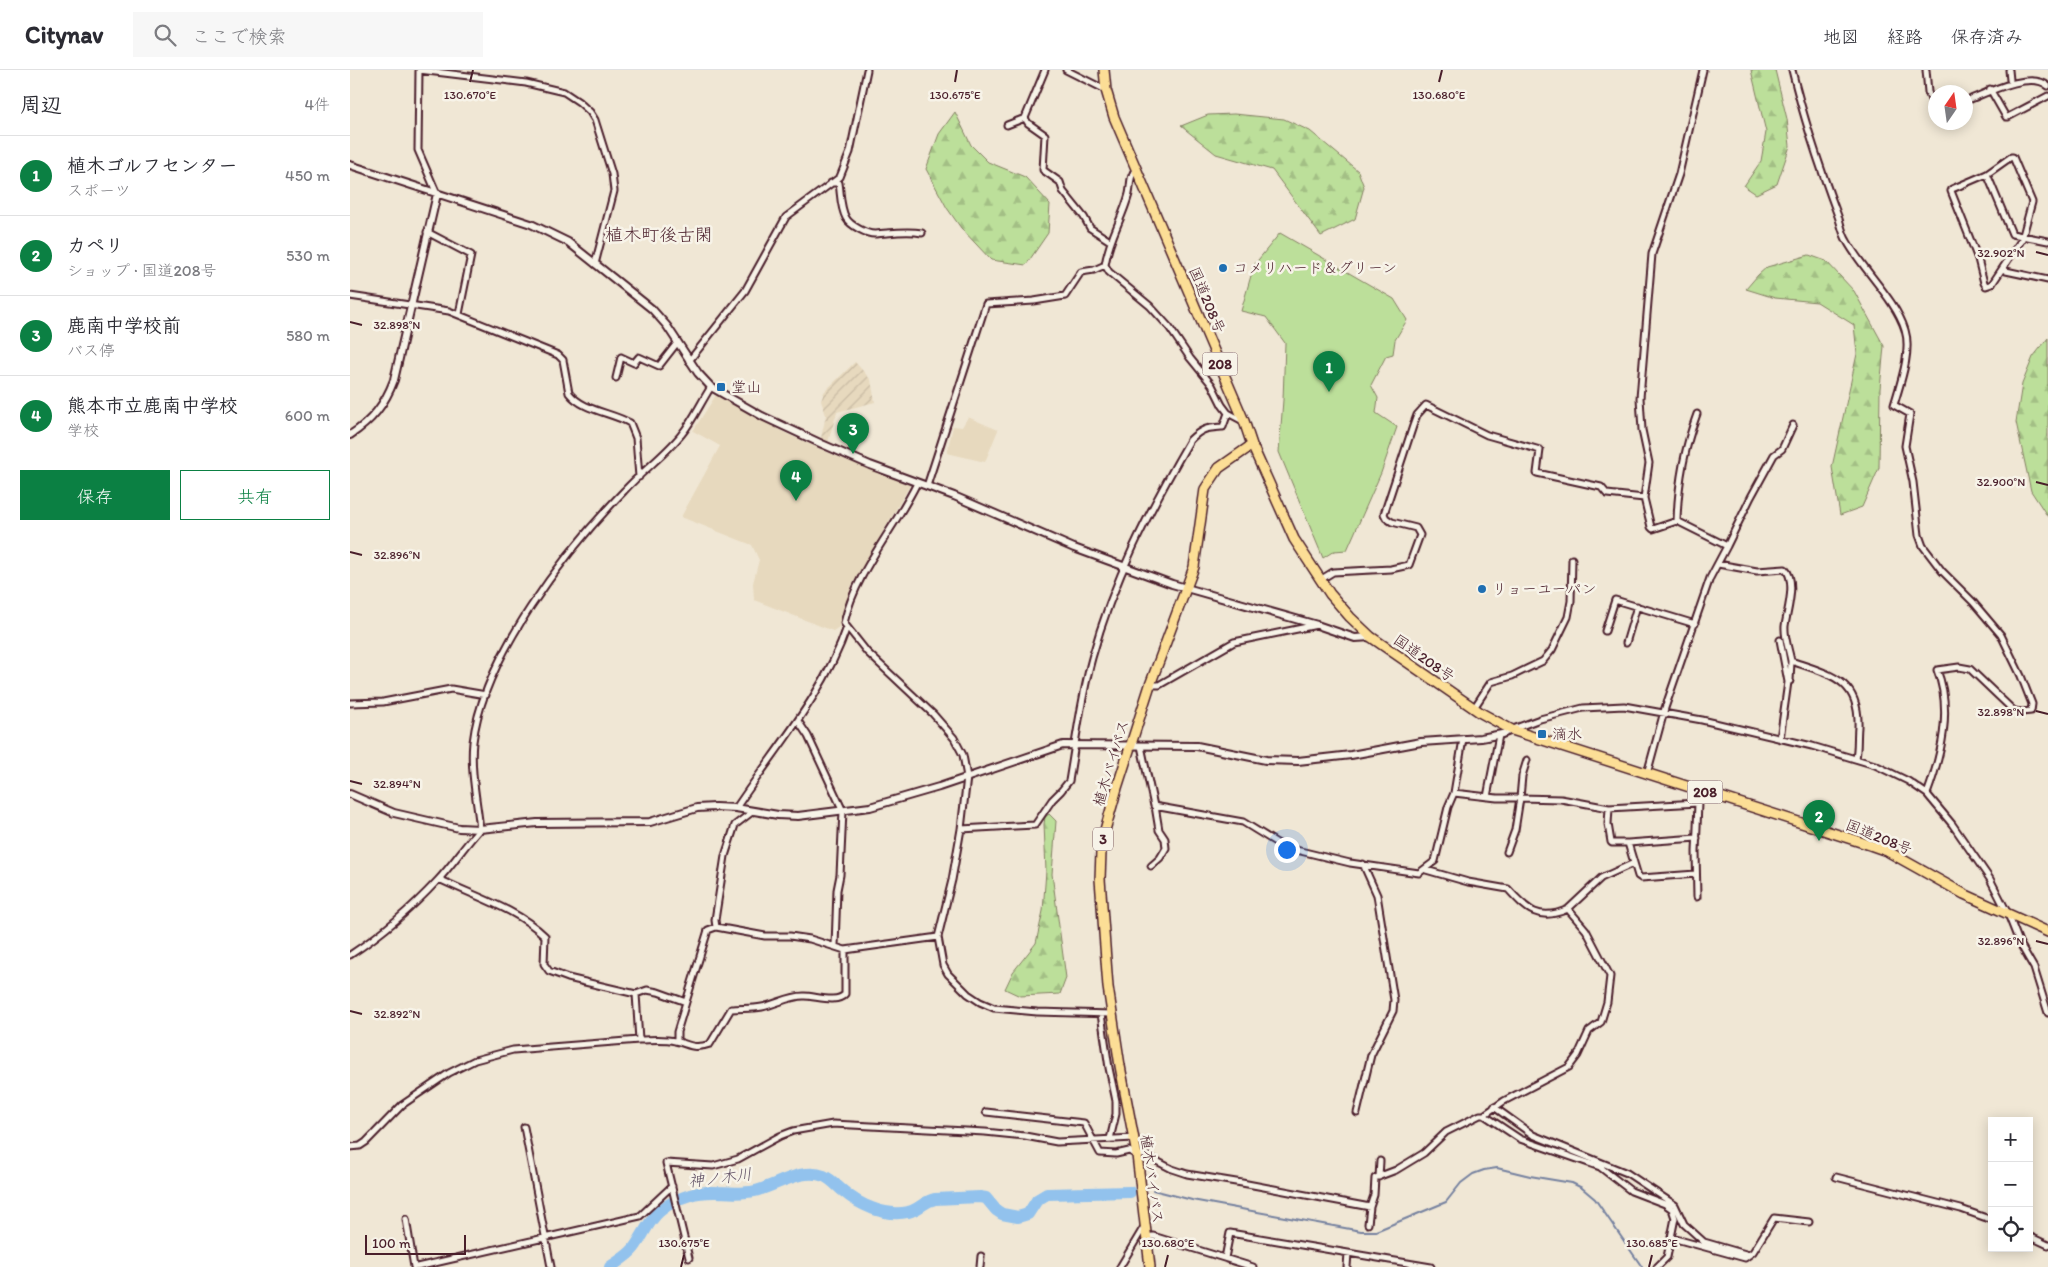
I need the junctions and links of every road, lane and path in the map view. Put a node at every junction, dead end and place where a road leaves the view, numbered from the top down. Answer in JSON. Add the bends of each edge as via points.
{"nodes":[{"id":1,"x":419,"y":70,"type":"edge"},
{"id":2,"x":867,"y":70,"type":"edge"},
{"id":3,"x":1045,"y":70,"type":"edge"},
{"id":4,"x":1066,"y":70,"type":"edge"},
{"id":5,"x":1104,"y":70,"type":"edge"},
{"id":6,"x":1703,"y":70,"type":"edge"},
{"id":7,"x":1792,"y":70,"type":"edge"},
{"id":8,"x":1926,"y":70,"type":"edge"},
{"id":9,"x":2009,"y":70,"type":"edge"},
{"id":10,"x":2010,"y":80,"type":"junction"},
{"id":11,"x":2047,"y":82,"type":"edge"},
{"id":12,"x":1990,"y":89,"type":"junction"},
{"id":13,"x":1106,"y":90,"type":"junction"},
{"id":14,"x":1928,"y":92,"type":"edge"},
{"id":15,"x":2048,"y":96,"type":"edge"},
{"id":16,"x":1973,"y":98,"type":"edge"},
{"id":17,"x":1025,"y":118,"type":"junction"},
{"id":18,"x":1007,"y":125,"type":"dead end"},
{"id":19,"x":350,"y":165,"type":"edge"},
{"id":20,"x":1136,"y":168,"type":"junction"},
{"id":21,"x":1987,"y":174,"type":"junction"},
{"id":22,"x":830,"y":183,"type":"junction"},
{"id":23,"x":437,"y":194,"type":"junction"},
{"id":24,"x":428,"y":232,"type":"junction"},
{"id":25,"x":922,"y":233,"type":"dead end"},
{"id":26,"x":2022,"y":237,"type":"junction"},
{"id":27,"x":1110,"y":241,"type":"junction"},
{"id":28,"x":2048,"y":242,"type":"edge"},
{"id":29,"x":595,"y":264,"type":"junction"},
{"id":30,"x":1105,"y":265,"type":"junction"},
{"id":31,"x":2003,"y":269,"type":"junction"},
{"id":32,"x":2048,"y":280,"type":"edge"},
{"id":33,"x":350,"y":296,"type":"edge"},
{"id":34,"x":412,"y":305,"type":"junction"},
{"id":35,"x":459,"y":314,"type":"junction"},
{"id":36,"x":677,"y":343,"type":"junction"},
{"id":37,"x":689,"y":361,"type":"junction"},
{"id":38,"x":616,"y":378,"type":"dead end"},
{"id":39,"x":711,"y":386,"type":"junction"},
{"id":40,"x":1228,"y":413,"type":"junction"},
{"id":41,"x":1697,"y":414,"type":"dead end"},
{"id":42,"x":1244,"y":421,"type":"junction"},
{"id":43,"x":1794,"y":425,"type":"dead end"},
{"id":44,"x":350,"y":435,"type":"edge"},
{"id":45,"x":1252,"y":444,"type":"junction"},
{"id":46,"x":639,"y":477,"type":"junction"},
{"id":47,"x":917,"y":483,"type":"junction"},
{"id":48,"x":927,"y":486,"type":"junction"},
{"id":49,"x":1644,"y":498,"type":"junction"},
{"id":50,"x":1677,"y":521,"type":"junction"},
{"id":51,"x":1727,"y":546,"type":"junction"},
{"id":52,"x":1572,"y":559,"type":"dead end"},
{"id":53,"x":1718,"y":564,"type":"junction"},
{"id":54,"x":1123,"y":566,"type":"junction"},
{"id":55,"x":1320,"y":580,"type":"junction"},
{"id":56,"x":1187,"y":588,"type":"junction"},
{"id":57,"x":1637,"y":606,"type":"junction"},
{"id":58,"x":1695,"y":624,"type":"junction"},
{"id":59,"x":1318,"y":625,"type":"junction"},
{"id":60,"x":847,"y":627,"type":"junction"},
{"id":61,"x":1605,"y":631,"type":"dead end"},
{"id":62,"x":1372,"y":637,"type":"junction"},
{"id":63,"x":1780,"y":640,"type":"dead end"},
{"id":64,"x":1626,"y":643,"type":"dead end"},
{"id":65,"x":1790,"y":661,"type":"junction"},
{"id":66,"x":1788,"y":682,"type":"junction"},
{"id":67,"x":1150,"y":684,"type":"junction"},
{"id":68,"x":486,"y":694,"type":"junction"},
{"id":69,"x":350,"y":703,"type":"edge"},
{"id":70,"x":1474,"y":708,"type":"junction"},
{"id":71,"x":1663,"y":713,"type":"junction"},
{"id":72,"x":798,"y":721,"type":"junction"},
{"id":73,"x":1512,"y":730,"type":"junction"},
{"id":74,"x":1499,"y":735,"type":"junction"},
{"id":75,"x":1463,"y":739,"type":"junction"},
{"id":76,"x":1780,"y":739,"type":"junction"},
{"id":77,"x":1074,"y":744,"type":"junction"},
{"id":78,"x":1131,"y":745,"type":"junction"},
{"id":79,"x":1141,"y":746,"type":"junction"},
{"id":80,"x":1856,"y":758,"type":"junction"},
{"id":81,"x":1527,"y":760,"type":"dead end"},
{"id":82,"x":1647,"y":774,"type":"junction"},
{"id":83,"x":967,"y":777,"type":"junction"},
{"id":84,"x":1701,"y":791,"type":"junction"},
{"id":85,"x":1454,"y":793,"type":"junction"},
{"id":86,"x":350,"y":794,"type":"edge"},
{"id":87,"x":1926,"y":794,"type":"junction"},
{"id":88,"x":1487,"y":797,"type":"junction"},
{"id":89,"x":1520,"y":798,"type":"junction"},
{"id":90,"x":1698,"y":803,"type":"junction"},
{"id":91,"x":1155,"y":806,"type":"junction"},
{"id":92,"x":736,"y":808,"type":"junction"},
{"id":93,"x":1609,"y":808,"type":"junction"},
{"id":94,"x":752,"y":812,"type":"junction"},
{"id":95,"x":842,"y":812,"type":"junction"},
{"id":96,"x":480,"y":829,"type":"junction"},
{"id":97,"x":961,"y":829,"type":"junction"},
{"id":98,"x":1697,"y":838,"type":"junction"},
{"id":99,"x":1628,"y":843,"type":"junction"},
{"id":100,"x":1508,"y":852,"type":"dead end"},
{"id":101,"x":1634,"y":863,"type":"junction"},
{"id":102,"x":1363,"y":864,"type":"junction"},
{"id":103,"x":1151,"y":866,"type":"dead end"},
{"id":104,"x":1426,"y":870,"type":"junction"},
{"id":105,"x":1696,"y":874,"type":"junction"},
{"id":106,"x":439,"y":879,"type":"junction"},
{"id":107,"x":1697,"y":897,"type":"dead end"},
{"id":108,"x":1568,"y":908,"type":"junction"},
{"id":109,"x":2008,"y":914,"type":"junction"},
{"id":110,"x":716,"y":927,"type":"junction"},
{"id":111,"x":2048,"y":932,"type":"edge"},
{"id":112,"x":938,"y":937,"type":"junction"},
{"id":113,"x":835,"y":946,"type":"junction"},
{"id":114,"x":845,"y":950,"type":"junction"},
{"id":115,"x":350,"y":956,"type":"edge"},
{"id":116,"x":636,"y":994,"type":"junction"},
{"id":117,"x":686,"y":1002,"type":"junction"},
{"id":118,"x":1102,"y":1014,"type":"junction"},
{"id":119,"x":1112,"y":1014,"type":"junction"},
{"id":120,"x":2048,"y":1014,"type":"edge"},
{"id":121,"x":639,"y":1040,"type":"junction"},
{"id":122,"x":677,"y":1041,"type":"junction"},
{"id":123,"x":1494,"y":1107,"type":"junction"},
{"id":124,"x":986,"y":1112,"type":"dead end"},
{"id":125,"x":1356,"y":1113,"type":"dead end"},
{"id":126,"x":1484,"y":1115,"type":"junction"},
{"id":127,"x":524,"y":1127,"type":"dead end"},
{"id":128,"x":1134,"y":1138,"type":"junction"},
{"id":129,"x":1110,"y":1139,"type":"junction"},
{"id":130,"x":1093,"y":1140,"type":"junction"},
{"id":131,"x":350,"y":1147,"type":"edge"},
{"id":132,"x":1137,"y":1155,"type":"junction"},
{"id":133,"x":1380,"y":1161,"type":"dead end"},
{"id":134,"x":1379,"y":1177,"type":"junction"},
{"id":135,"x":1836,"y":1177,"type":"dead end"},
{"id":136,"x":672,"y":1186,"type":"junction"},
{"id":137,"x":1370,"y":1207,"type":"junction"},
{"id":138,"x":406,"y":1219,"type":"dead end"},
{"id":139,"x":1988,"y":1219,"type":"edge"},
{"id":140,"x":1809,"y":1222,"type":"dead end"},
{"id":141,"x":1368,"y":1224,"type":"dead end"},
{"id":142,"x":1145,"y":1225,"type":"junction"},
{"id":143,"x":1146,"y":1237,"type":"junction"},
{"id":144,"x":545,"y":1238,"type":"junction"},
{"id":145,"x":1672,"y":1238,"type":"junction"},
{"id":146,"x":2033,"y":1238,"type":"edge"},
{"id":147,"x":2048,"y":1245,"type":"edge"},
{"id":148,"x":1348,"y":1254,"type":"junction"},
{"id":149,"x":1749,"y":1255,"type":"junction"},
{"id":150,"x":981,"y":1256,"type":"dead end"},
{"id":151,"x":689,"y":1258,"type":"dead end"},
{"id":152,"x":1225,"y":1258,"type":"junction"},
{"id":153,"x":416,"y":1267,"type":"edge"},
{"id":154,"x":551,"y":1267,"type":"edge"},
{"id":155,"x":980,"y":1267,"type":"edge"},
{"id":156,"x":1120,"y":1267,"type":"edge"},
{"id":157,"x":1150,"y":1267,"type":"edge"},
{"id":158,"x":1253,"y":1267,"type":"edge"},
{"id":159,"x":1347,"y":1267,"type":"edge"},
{"id":160,"x":1431,"y":1267,"type":"edge"},
{"id":161,"x":1657,"y":1267,"type":"edge"}],
"edges":[{"from":1,"to":23,"type":"street","via":[[418,150]]},
{"from":1,"to":29,"type":"street","via":[[536,85],[564,92],[590,112],[612,174],[614,192]]},
{"from":2,"to":22,"type":"street","via":[[846,165],[840,177]]},
{"from":3,"to":17,"type":"street"},
{"from":4,"to":13,"type":"street"},
{"from":5,"to":13,"type":"highway","name":"国道208号","number":"208"},
{"from":6,"to":49,"type":"street","via":[[1679,174],[1652,254],[1640,398],[1649,463]]},
{"from":7,"to":87,"type":"street","via":[[1821,173],[1842,231],[1906,330],[1904,369],[1894,405],[1910,414],[1906,446],[1922,546],[2001,635],[2032,704],[2031,711],[2014,711],[1970,669],[1937,670],[1943,694],[1943,732],[1937,767]]},
{"from":8,"to":14,"type":"street"},
{"from":9,"to":10,"type":"street"},
{"from":10,"to":11,"type":"street","via":[[2033,78]]},
{"from":10,"to":12,"type":"street"},
{"from":12,"to":15,"type":"street","via":[[2006,117]]},
{"from":12,"to":16,"type":"street"},
{"from":13,"to":20,"type":"highway","name":"国道208号","number":"208"},
{"from":17,"to":18,"type":"street"},
{"from":17,"to":27,"type":"street","via":[[1045,135],[1043,170],[1060,182],[1090,228]]},
{"from":19,"to":23,"type":"street"},
{"from":20,"to":27,"type":"street","via":[[1124,211]]},
{"from":20,"to":42,"type":"highway","name":"国道208号","number":"208"},
{"from":21,"to":26,"type":"street","via":[[2012,234]]},
{"from":21,"to":26,"type":"street","via":[[2013,157],[2032,200]]},
{"from":21,"to":31,"type":"street","via":[[1951,191],[1986,286],[1992,284]]},
{"from":22,"to":25,"type":"street","via":[[839,184],[846,220],[866,232]]},
{"from":22,"to":37,"type":"street","via":[[786,217],[745,291]]},
{"from":23,"to":24,"type":"street"},
{"from":23,"to":29,"type":"street","via":[[531,224],[568,242]]},
{"from":24,"to":34,"type":"street"},
{"from":24,"to":35,"type":"street","via":[[471,255]]},
{"from":26,"to":28,"type":"street"},
{"from":26,"to":31,"type":"street"},
{"from":27,"to":30,"type":"street"},
{"from":29,"to":36,"type":"street","via":[[652,309]]},
{"from":30,"to":40,"type":"street","via":[[1169,327],[1212,385]]},
{"from":30,"to":48,"type":"street","via":[[1082,272],[1065,296],[986,304]]},
{"from":31,"to":32,"type":"street"},
{"from":33,"to":34,"type":"street"},
{"from":34,"to":35,"type":"street"},
{"from":34,"to":44,"type":"street","via":[[391,388],[372,419]]},
{"from":35,"to":46,"type":"street","via":[[558,355],[563,360],[572,396],[582,404],[630,423],[636,438]]},
{"from":36,"to":37,"type":"street"},
{"from":36,"to":38,"type":"street","via":[[659,366],[639,357],[634,363],[621,357]]},
{"from":37,"to":39,"type":"street"},
{"from":39,"to":46,"type":"street","via":[[682,433]]},
{"from":39,"to":47,"type":"street","via":[[762,416],[870,466]]},
{"from":40,"to":42,"type":"street"},
{"from":40,"to":54,"type":"street","via":[[1223,427],[1208,427],[1190,440]]},
{"from":41,"to":50,"type":"street","via":[[1680,478]]},
{"from":42,"to":45,"type":"highway","name":"国道208号","number":"208"},
{"from":43,"to":51,"type":"street","via":[[1782,449],[1774,455]]},
{"from":45,"to":55,"type":"highway","name":"国道208号","number":"208","via":[[1294,539]]},
{"from":45,"to":56,"type":"highway","name":"植木バイパス","number":"3","via":[[1219,468],[1205,489],[1194,567]]},
{"from":46,"to":68,"type":"street","via":[[600,516],[530,608],[501,657]]},
{"from":47,"to":48,"type":"street"},
{"from":47,"to":60,"type":"street","via":[[856,585],[848,604],[844,623]]},
{"from":48,"to":54,"type":"street"},
{"from":49,"to":50,"type":"street","via":[[1653,529]]},
{"from":49,"to":55,"type":"street","via":[[1607,494],[1601,487],[1537,473],[1540,450],[1487,435],[1426,405],[1412,426],[1384,514],[1392,522],[1416,528],[1420,535],[1409,565],[1333,572]]},
{"from":50,"to":51,"type":"street"},
{"from":51,"to":53,"type":"street"},
{"from":52,"to":70,"type":"street","via":[[1568,617],[1552,650],[1543,661],[1491,682]]},
{"from":53,"to":58,"type":"street"},
{"from":53,"to":65,"type":"street","via":[[1757,571],[1785,569],[1789,572],[1789,613],[1785,627]]},
{"from":54,"to":56,"type":"street"},
{"from":54,"to":77,"type":"street","via":[[1092,658]]},
{"from":55,"to":62,"type":"highway","name":"国道208号","number":"208","via":[[1350,617]]},
{"from":56,"to":59,"type":"street"},
{"from":56,"to":67,"type":"highway","name":"植木バイパス","number":"3"},
{"from":57,"to":58,"type":"street"},
{"from":57,"to":61,"type":"street","via":[[1615,600]]},
{"from":57,"to":64,"type":"street"},
{"from":58,"to":71,"type":"street"},
{"from":59,"to":62,"type":"street","via":[[1356,638]]},
{"from":59,"to":67,"type":"street","via":[[1234,642],[1159,685]]},
{"from":60,"to":72,"type":"street","via":[[841,646]]},
{"from":60,"to":83,"type":"street","via":[[954,738],[963,755]]},
{"from":62,"to":70,"type":"highway","name":"国道208号","number":"208"},
{"from":63,"to":66,"type":"street"},
{"from":65,"to":66,"type":"street"},
{"from":65,"to":80,"type":"street","via":[[1832,675],[1852,694],[1858,713]]},
{"from":66,"to":76,"type":"street"},
{"from":67,"to":78,"type":"highway","name":"植木バイパス","number":"3"},
{"from":68,"to":69,"type":"street","via":[[451,689],[402,700]]},
{"from":68,"to":96,"type":"street","via":[[473,742]]},
{"from":70,"to":73,"type":"highway","name":"国道208号","number":"208"},
{"from":71,"to":73,"type":"street","via":[[1624,706],[1583,708]]},
{"from":71,"to":76,"type":"street"},
{"from":71,"to":82,"type":"street"},
{"from":72,"to":92,"type":"street"},
{"from":72,"to":95,"type":"street"},
{"from":73,"to":74,"type":"street"},
{"from":73,"to":82,"type":"highway","name":"国道208号","number":"208"},
{"from":74,"to":75,"type":"street"},
{"from":74,"to":88,"type":"street"},
{"from":75,"to":79,"type":"street","via":[[1421,742],[1298,761],[1266,760],[1197,746]]},
{"from":75,"to":85,"type":"street"},
{"from":76,"to":80,"type":"street"},
{"from":77,"to":78,"type":"street"},
{"from":77,"to":83,"type":"street"},
{"from":77,"to":97,"type":"street","via":[[1069,781],[1035,824]]},
{"from":78,"to":79,"type":"street"},
{"from":78,"to":119,"type":"highway","name":"植木バイパス","number":"3","via":[[1101,852],[1100,879]]},
{"from":79,"to":91,"type":"street"},
{"from":80,"to":87,"type":"street","via":[[1908,781]]},
{"from":81,"to":89,"type":"street"},
{"from":82,"to":84,"type":"highway","name":"国道208号","number":"208"},
{"from":83,"to":95,"type":"street","via":[[870,807]]},
{"from":83,"to":97,"type":"street"},
{"from":84,"to":90,"type":"street"},
{"from":84,"to":109,"type":"highway","name":"国道208号","number":"208","via":[[1879,848]]},
{"from":85,"to":88,"type":"street"},
{"from":85,"to":104,"type":"street","via":[[1435,862]]},
{"from":86,"to":96,"type":"street","via":[[394,814]]},
{"from":87,"to":109,"type":"street","via":[[1952,824],[1990,879]]},
{"from":88,"to":89,"type":"street"},
{"from":89,"to":93,"type":"street","via":[[1561,799]]},
{"from":89,"to":100,"type":"street"},
{"from":90,"to":93,"type":"street"},
{"from":90,"to":98,"type":"street"},
{"from":91,"to":102,"type":"street","via":[[1233,819],[1292,849]]},
{"from":91,"to":103,"type":"street","via":[[1158,830],[1165,839],[1166,848]]},
{"from":92,"to":94,"type":"street"},
{"from":92,"to":96,"type":"street","via":[[696,808],[650,822],[537,823]]},
{"from":93,"to":99,"type":"street","via":[[1611,842]]},
{"from":94,"to":95,"type":"street","via":[[798,816]]},
{"from":94,"to":110,"type":"street","via":[[735,825],[725,856]]},
{"from":95,"to":113,"type":"street"},
{"from":96,"to":106,"type":"street"},
{"from":97,"to":112,"type":"street"},
{"from":98,"to":99,"type":"street"},
{"from":98,"to":105,"type":"street"},
{"from":99,"to":101,"type":"street"},
{"from":101,"to":105,"type":"street","via":[[1641,878]]},
{"from":101,"to":108,"type":"street","via":[[1601,878]]},
{"from":102,"to":104,"type":"street","via":[[1419,873]]},
{"from":102,"to":125,"type":"street","via":[[1377,895],[1394,1000],[1393,1011],[1371,1055]]},
{"from":104,"to":108,"type":"street","via":[[1508,890],[1520,904],[1542,914],[1555,915]]},
{"from":105,"to":107,"type":"street"},
{"from":106,"to":115,"type":"street","via":[[413,906]]},
{"from":106,"to":116,"type":"street","via":[[536,928],[545,936],[544,964],[549,971]]},
{"from":108,"to":123,"type":"street","via":[[1586,930],[1610,976],[1601,1022],[1589,1031],[1570,1067]]},
{"from":109,"to":111,"type":"highway","name":"国道208号","number":"208"},
{"from":109,"to":120,"type":"street","via":[[2034,968]]},
{"from":110,"to":113,"type":"street","via":[[765,936],[790,936]]},
{"from":110,"to":117,"type":"street","via":[[708,930]]},
{"from":112,"to":114,"type":"street"},
{"from":112,"to":118,"type":"street","via":[[948,974],[980,1002],[1005,1010]]},
{"from":113,"to":114,"type":"street"},
{"from":114,"to":122,"type":"street","via":[[845,994],[842,998],[803,996],[762,1007],[731,1009],[710,1044],[697,1047]]},
{"from":116,"to":117,"type":"street","via":[[648,990]]},
{"from":116,"to":121,"type":"street"},
{"from":117,"to":122,"type":"street"},
{"from":118,"to":119,"type":"street"},
{"from":118,"to":129,"type":"street","via":[[1116,1101]]},
{"from":119,"to":128,"type":"highway","name":"植木バイパス","number":"3"},
{"from":121,"to":122,"type":"street"},
{"from":121,"to":131,"type":"street","via":[[512,1050],[475,1060],[449,1073],[402,1105],[366,1142]]},
{"from":123,"to":126,"type":"street"},
{"from":123,"to":149,"type":"street","via":[[1533,1135],[1627,1173],[1675,1205],[1684,1224],[1704,1242]]},
{"from":124,"to":130,"type":"street","via":[[1084,1123]]},
{"from":126,"to":134,"type":"street","via":[[1446,1132],[1424,1153]]},
{"from":126,"to":145,"type":"street","via":[[1520,1139],[1600,1167],[1631,1191],[1665,1204],[1672,1209],[1675,1218]]},
{"from":127,"to":144,"type":"street"},
{"from":128,"to":129,"type":"street"},
{"from":128,"to":132,"type":"highway","name":"植木バイパス","number":"3"},
{"from":129,"to":130,"type":"street"},
{"from":130,"to":132,"type":"street","via":[[1100,1153],[1129,1151]]},
{"from":130,"to":136,"type":"street","via":[[1057,1142],[985,1132],[833,1124],[793,1131],[738,1159],[713,1166],[666,1163]]},
{"from":132,"to":137,"type":"street","via":[[1145,1155],[1187,1174]]},
{"from":132,"to":142,"type":"highway","name":"植木バイパス","number":"3"},
{"from":133,"to":134,"type":"street"},
{"from":134,"to":137,"type":"street","via":[[1375,1178]]},
{"from":135,"to":139,"type":"street"},
{"from":136,"to":144,"type":"street","via":[[640,1216]]},
{"from":136,"to":151,"type":"street"},
{"from":137,"to":141,"type":"street"},
{"from":138,"to":153,"type":"street"},
{"from":140,"to":149,"type":"street","via":[[1774,1218]]},
{"from":142,"to":143,"type":"highway","name":"植木バイパス","number":"3"},
{"from":142,"to":156,"type":"street"},
{"from":143,"to":152,"type":"street","via":[[1153,1236]]},
{"from":143,"to":157,"type":"highway","name":"植木バイパス","number":"3"},
{"from":144,"to":153,"type":"street"},
{"from":144,"to":154,"type":"street"},
{"from":145,"to":149,"type":"street","via":[[1745,1258]]},
{"from":145,"to":161,"type":"street","via":[[1667,1257]]},
{"from":146,"to":147,"type":"street"},
{"from":148,"to":152,"type":"street","via":[[1230,1233]]},
{"from":148,"to":159,"type":"street"},
{"from":148,"to":160,"type":"street"},
{"from":150,"to":155,"type":"street"},
{"from":152,"to":158,"type":"street"}]}
